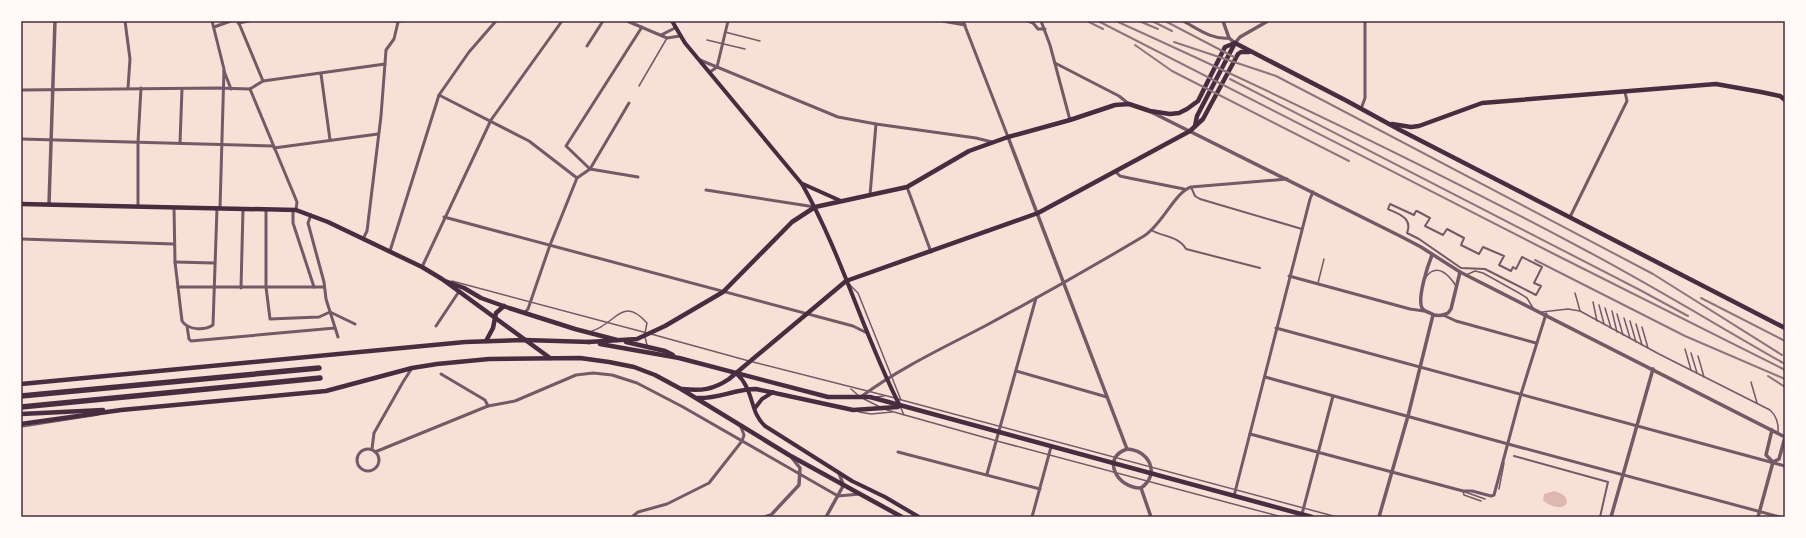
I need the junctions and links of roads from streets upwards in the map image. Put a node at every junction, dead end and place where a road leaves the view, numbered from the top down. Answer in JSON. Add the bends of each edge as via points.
{"nodes":[{"id":1,"x":55,"y":21,"type":"edge"},
{"id":2,"x":125,"y":21,"type":"edge"},
{"id":3,"x":212,"y":21,"type":"edge"},
{"id":4,"x":231,"y":21,"type":"edge"},
{"id":5,"x":249,"y":21,"type":"edge"},
{"id":6,"x":398,"y":21,"type":"edge"},
{"id":7,"x":496,"y":21,"type":"edge"},
{"id":8,"x":562,"y":21,"type":"edge"},
{"id":9,"x":603,"y":21,"type":"edge"},
{"id":10,"x":627,"y":21,"type":"edge"},
{"id":11,"x":673,"y":21,"type":"edge"},
{"id":12,"x":728,"y":21,"type":"edge"},
{"id":13,"x":942,"y":21,"type":"edge"},
{"id":14,"x":963,"y":21,"type":"edge"},
{"id":15,"x":1028,"y":21,"type":"edge"},
{"id":16,"x":1041,"y":21,"type":"edge"},
{"id":17,"x":1183,"y":21,"type":"edge"},
{"id":18,"x":1223,"y":21,"type":"edge"},
{"id":19,"x":1268,"y":21,"type":"edge"},
{"id":20,"x":1365,"y":21,"type":"edge"},
{"id":21,"x":238,"y":22,"type":"edge"},
{"id":22,"x":965,"y":25,"type":"junction"},
{"id":23,"x":214,"y":27,"type":"junction"},
{"id":24,"x":642,"y":27,"type":"junction"},
{"id":25,"x":675,"y":28,"type":"junction"},
{"id":26,"x":1045,"y":29,"type":"junction"},
{"id":27,"x":661,"y":35,"type":"junction"},
{"id":28,"x":680,"y":36,"type":"junction"},
{"id":29,"x":1229,"y":38,"type":"junction"},
{"id":30,"x":1235,"y":43,"type":"junction"},
{"id":31,"x":587,"y":46,"type":"dead end"},
{"id":32,"x":1253,"y":52,"type":"junction"},
{"id":33,"x":700,"y":60,"type":"junction"},
{"id":34,"x":1055,"y":63,"type":"junction"},
{"id":35,"x":385,"y":64,"type":"junction"},
{"id":36,"x":717,"y":67,"type":"junction"},
{"id":37,"x":224,"y":69,"type":"junction"},
{"id":38,"x":710,"y":72,"type":"junction"},
{"id":39,"x":320,"y":74,"type":"junction"},
{"id":40,"x":263,"y":81,"type":"junction"},
{"id":41,"x":128,"y":88,"type":"junction"},
{"id":42,"x":141,"y":88,"type":"junction"},
{"id":43,"x":223,"y":88,"type":"junction"},
{"id":44,"x":52,"y":89,"type":"junction"},
{"id":45,"x":182,"y":89,"type":"junction"},
{"id":46,"x":231,"y":89,"type":"junction"},
{"id":47,"x":250,"y":89,"type":"junction"},
{"id":48,"x":21,"y":90,"type":"edge"},
{"id":49,"x":1625,"y":92,"type":"junction"},
{"id":50,"x":439,"y":95,"type":"junction"},
{"id":51,"x":1785,"y":100,"type":"edge"},
{"id":52,"x":629,"y":103,"type":"dead end"},
{"id":53,"x":1129,"y":104,"type":"junction"},
{"id":54,"x":1361,"y":109,"type":"junction"},
{"id":55,"x":1150,"y":111,"type":"junction"},
{"id":56,"x":491,"y":120,"type":"junction"},
{"id":57,"x":1070,"y":120,"type":"junction"},
{"id":58,"x":876,"y":124,"type":"junction"},
{"id":59,"x":1390,"y":124,"type":"junction"},
{"id":60,"x":1195,"y":126,"type":"junction"},
{"id":61,"x":1190,"y":131,"type":"junction"},
{"id":62,"x":378,"y":134,"type":"junction"},
{"id":63,"x":1008,"y":137,"type":"junction"},
{"id":64,"x":21,"y":139,"type":"edge"},
{"id":65,"x":50,"y":140,"type":"junction"},
{"id":66,"x":330,"y":140,"type":"junction"},
{"id":67,"x":138,"y":142,"type":"junction"},
{"id":68,"x":994,"y":142,"type":"junction"},
{"id":69,"x":180,"y":143,"type":"junction"},
{"id":70,"x":221,"y":145,"type":"junction"},
{"id":71,"x":274,"y":147,"type":"junction"},
{"id":72,"x":590,"y":169,"type":"junction"},
{"id":73,"x":1116,"y":172,"type":"junction"},
{"id":74,"x":638,"y":177,"type":"dead end"},
{"id":75,"x":577,"y":178,"type":"junction"},
{"id":76,"x":1287,"y":180,"type":"junction"},
{"id":77,"x":802,"y":184,"type":"junction"},
{"id":78,"x":907,"y":187,"type":"junction"},
{"id":79,"x":1192,"y":187,"type":"junction"},
{"id":80,"x":1184,"y":189,"type":"junction"},
{"id":81,"x":706,"y":190,"type":"dead end"},
{"id":82,"x":1313,"y":192,"type":"junction"},
{"id":83,"x":870,"y":195,"type":"junction"},
{"id":84,"x":840,"y":201,"type":"junction"},
{"id":85,"x":21,"y":204,"type":"edge"},
{"id":86,"x":49,"y":204,"type":"junction"},
{"id":87,"x":138,"y":207,"type":"junction"},
{"id":88,"x":174,"y":207,"type":"junction"},
{"id":89,"x":815,"y":207,"type":"junction"},
{"id":90,"x":218,"y":208,"type":"junction"},
{"id":91,"x":243,"y":209,"type":"junction"},
{"id":92,"x":266,"y":209,"type":"junction"},
{"id":93,"x":294,"y":210,"type":"junction"},
{"id":94,"x":1038,"y":213,"type":"junction"},
{"id":95,"x":311,"y":215,"type":"junction"},
{"id":96,"x":444,"y":217,"type":"junction"},
{"id":97,"x":1570,"y":217,"type":"junction"},
{"id":98,"x":1302,"y":229,"type":"junction"},
{"id":99,"x":1151,"y":230,"type":"junction"},
{"id":100,"x":21,"y":239,"type":"edge"},
{"id":101,"x":363,"y":239,"type":"junction"},
{"id":102,"x":174,"y":244,"type":"junction"},
{"id":103,"x":550,"y":245,"type":"junction"},
{"id":104,"x":390,"y":251,"type":"junction"},
{"id":105,"x":931,"y":252,"type":"junction"},
{"id":106,"x":1432,"y":255,"type":"junction"},
{"id":107,"x":175,"y":262,"type":"junction"},
{"id":108,"x":214,"y":263,"type":"junction"},
{"id":109,"x":422,"y":267,"type":"junction"},
{"id":110,"x":1542,"y":267,"type":"joint"},
{"id":111,"x":1260,"y":268,"type":"dead end"},
{"id":112,"x":1460,"y":272,"type":"junction"},
{"id":113,"x":1290,"y":276,"type":"junction"},
{"id":114,"x":442,"y":279,"type":"junction"},
{"id":115,"x":846,"y":281,"type":"junction"},
{"id":116,"x":1064,"y":284,"type":"junction"},
{"id":117,"x":178,"y":287,"type":"junction"},
{"id":118,"x":314,"y":287,"type":"junction"},
{"id":119,"x":324,"y":287,"type":"junction"},
{"id":120,"x":213,"y":288,"type":"junction"},
{"id":121,"x":241,"y":288,"type":"junction"},
{"id":122,"x":266,"y":288,"type":"junction"},
{"id":123,"x":458,"y":292,"type":"junction"},
{"id":124,"x":723,"y":292,"type":"junction"},
{"id":125,"x":1036,"y":298,"type":"junction"},
{"id":126,"x":504,"y":306,"type":"junction"},
{"id":127,"x":1424,"y":310,"type":"junction"},
{"id":128,"x":330,"y":312,"type":"junction"},
{"id":129,"x":524,"y":313,"type":"junction"},
{"id":130,"x":808,"y":314,"type":"junction"},
{"id":131,"x":1544,"y":314,"type":"junction"},
{"id":132,"x":1433,"y":315,"type":"junction"},
{"id":133,"x":1444,"y":315,"type":"junction"},
{"id":134,"x":495,"y":317,"type":"junction"},
{"id":135,"x":355,"y":324,"type":"dead end"},
{"id":136,"x":187,"y":326,"type":"junction"},
{"id":137,"x":436,"y":326,"type":"dead end"},
{"id":138,"x":335,"y":328,"type":"junction"},
{"id":139,"x":1276,"y":328,"type":"junction"},
{"id":140,"x":1785,"y":328,"type":"edge"},
{"id":141,"x":866,"y":332,"type":"junction"},
{"id":142,"x":338,"y":337,"type":"dead end"},
{"id":143,"x":525,"y":340,"type":"junction"},
{"id":144,"x":486,"y":341,"type":"junction"},
{"id":145,"x":624,"y":341,"type":"junction"},
{"id":146,"x":588,"y":342,"type":"junction"},
{"id":147,"x":1536,"y":343,"type":"junction"},
{"id":148,"x":550,"y":358,"type":"junction"},
{"id":149,"x":680,"y":358,"type":"junction"},
{"id":150,"x":1420,"y":367,"type":"junction"},
{"id":151,"x":319,"y":368,"type":"dead end"},
{"id":152,"x":412,"y":368,"type":"junction"},
{"id":153,"x":1653,"y":369,"type":"junction"},
{"id":154,"x":1016,"y":370,"type":"junction"},
{"id":155,"x":736,"y":373,"type":"junction"},
{"id":156,"x":441,"y":374,"type":"dead end"},
{"id":157,"x":1265,"y":377,"type":"junction"},
{"id":158,"x":320,"y":378,"type":"dead end"},
{"id":159,"x":886,"y":379,"type":"junction"},
{"id":160,"x":21,"y":384,"type":"edge"},
{"id":161,"x":681,"y":389,"type":"junction"},
{"id":162,"x":749,"y":389,"type":"junction"},
{"id":163,"x":773,"y":392,"type":"junction"},
{"id":164,"x":1521,"y":394,"type":"junction"},
{"id":165,"x":21,"y":396,"type":"edge"},
{"id":166,"x":1333,"y":396,"type":"junction"},
{"id":167,"x":861,"y":397,"type":"junction"},
{"id":168,"x":1107,"y":397,"type":"junction"},
{"id":169,"x":696,"y":398,"type":"junction"},
{"id":170,"x":488,"y":406,"type":"junction"},
{"id":171,"x":900,"y":406,"type":"junction"},
{"id":172,"x":21,"y":407,"type":"edge"},
{"id":173,"x":755,"y":408,"type":"junction"},
{"id":174,"x":121,"y":410,"type":"junction"},
{"id":175,"x":21,"y":414,"type":"edge"},
{"id":176,"x":1408,"y":416,"type":"junction"},
{"id":177,"x":21,"y":424,"type":"edge"},
{"id":178,"x":1636,"y":424,"type":"junction"},
{"id":179,"x":742,"y":427,"type":"junction"},
{"id":180,"x":1772,"y":430,"type":"junction"},
{"id":181,"x":999,"y":433,"type":"junction"},
{"id":182,"x":1250,"y":434,"type":"junction"},
{"id":183,"x":1785,"y":437,"type":"edge"},
{"id":184,"x":742,"y":441,"type":"junction"},
{"id":185,"x":1508,"y":444,"type":"junction"},
{"id":186,"x":1050,"y":447,"type":"junction"},
{"id":187,"x":1127,"y":449,"type":"junction"},
{"id":188,"x":374,"y":450,"type":"junction"},
{"id":189,"x":898,"y":452,"type":"dead end"},
{"id":190,"x":1318,"y":452,"type":"junction"},
{"id":191,"x":789,"y":455,"type":"junction"},
{"id":192,"x":1514,"y":456,"type":"dead end"},
{"id":193,"x":1773,"y":462,"type":"junction"},
{"id":194,"x":1114,"y":464,"type":"junction"},
{"id":195,"x":1785,"y":466,"type":"edge"},
{"id":196,"x":1392,"y":471,"type":"junction"},
{"id":197,"x":839,"y":472,"type":"junction"},
{"id":198,"x":987,"y":474,"type":"junction"},
{"id":199,"x":1151,"y":474,"type":"junction"},
{"id":200,"x":800,"y":475,"type":"junction"},
{"id":201,"x":1622,"y":475,"type":"junction"},
{"id":202,"x":843,"y":484,"type":"junction"},
{"id":203,"x":1141,"y":488,"type":"junction"},
{"id":204,"x":1040,"y":489,"type":"junction"},
{"id":205,"x":862,"y":494,"type":"junction"},
{"id":206,"x":838,"y":496,"type":"junction"},
{"id":207,"x":1234,"y":496,"type":"junction"},
{"id":208,"x":1760,"y":512,"type":"junction"},
{"id":209,"x":1302,"y":514,"type":"junction"},
{"id":210,"x":632,"y":517,"type":"edge"},
{"id":211,"x":765,"y":517,"type":"edge"},
{"id":212,"x":826,"y":517,"type":"edge"},
{"id":213,"x":902,"y":517,"type":"edge"},
{"id":214,"x":919,"y":517,"type":"edge"},
{"id":215,"x":1032,"y":517,"type":"edge"},
{"id":216,"x":1151,"y":517,"type":"edge"},
{"id":217,"x":1312,"y":517,"type":"edge"},
{"id":218,"x":1380,"y":517,"type":"edge"},
{"id":219,"x":1600,"y":517,"type":"edge"},
{"id":220,"x":1611,"y":517,"type":"edge"},
{"id":221,"x":1758,"y":517,"type":"edge"},
{"id":222,"x":1780,"y":517,"type":"edge"}],
"edges":[{"from":1,"to":44,"type":"street"},
{"from":2,"to":41,"type":"street","via":[[130,59]]},
{"from":3,"to":23,"type":"street"},
{"from":4,"to":23,"type":"street"},
{"from":5,"to":21,"type":"street"},
{"from":6,"to":35,"type":"street","via":[[394,39],[386,50]]},
{"from":7,"to":50,"type":"street","via":[[469,52]]},
{"from":8,"to":56,"type":"street"},
{"from":9,"to":31,"type":"street"},
{"from":10,"to":24,"type":"street"},
{"from":11,"to":25,"type":"main road"},
{"from":12,"to":36,"type":"street"},
{"from":13,"to":22,"type":"street"},
{"from":14,"to":22,"type":"street"},
{"from":15,"to":26,"type":"street","via":[[1038,29]]},
{"from":16,"to":26,"type":"street"},
{"from":17,"to":29,"type":"street","via":[[1211,36]]},
{"from":18,"to":29,"type":"street"},
{"from":19,"to":30,"type":"street"},
{"from":20,"to":54,"type":"street","via":[[1364,98]]},
{"from":21,"to":40,"type":"street"},
{"from":22,"to":63,"type":"street"},
{"from":23,"to":37,"type":"street"},
{"from":24,"to":27,"type":"street"},
{"from":24,"to":72,"type":"street","via":[[566,146]]},
{"from":25,"to":27,"type":"street"},
{"from":25,"to":28,"type":"main road"},
{"from":26,"to":34,"type":"street"},
{"from":27,"to":28,"type":"street","via":[[668,38]]},
{"from":28,"to":33,"type":"main road"},
{"from":29,"to":30,"type":"street"},
{"from":30,"to":32,"type":"main road"},
{"from":30,"to":55,"type":"main road","via":[[1225,48],[1198,101],[1179,113]]},
{"from":30,"to":60,"type":"main road","via":[[1197,116]]},
{"from":32,"to":54,"type":"main road"},
{"from":32,"to":60,"type":"main road","via":[[1238,54],[1203,119]]},
{"from":33,"to":36,"type":"street"},
{"from":33,"to":38,"type":"main road"},
{"from":34,"to":53,"type":"street","via":[[1119,96]]},
{"from":34,"to":57,"type":"street"},
{"from":35,"to":39,"type":"street"},
{"from":35,"to":62,"type":"street"},
{"from":36,"to":38,"type":"street"},
{"from":36,"to":58,"type":"street","via":[[838,117]]},
{"from":37,"to":43,"type":"street"},
{"from":37,"to":46,"type":"street"},
{"from":38,"to":77,"type":"main road"},
{"from":39,"to":40,"type":"street"},
{"from":39,"to":66,"type":"street"},
{"from":40,"to":47,"type":"street"},
{"from":41,"to":42,"type":"street"},
{"from":41,"to":44,"type":"street"},
{"from":42,"to":45,"type":"street"},
{"from":42,"to":67,"type":"street"},
{"from":43,"to":45,"type":"street"},
{"from":43,"to":46,"type":"street"},
{"from":43,"to":70,"type":"street"},
{"from":44,"to":48,"type":"street"},
{"from":44,"to":65,"type":"street"},
{"from":45,"to":69,"type":"street"},
{"from":46,"to":47,"type":"street"},
{"from":47,"to":71,"type":"street"},
{"from":49,"to":51,"type":"main road","via":[[1716,84],[1780,96]]},
{"from":49,"to":59,"type":"main road","via":[[1482,103],[1418,126]]},
{"from":49,"to":97,"type":"street","via":[[1627,101]]},
{"from":50,"to":56,"type":"street"},
{"from":50,"to":104,"type":"street"},
{"from":52,"to":72,"type":"street"},
{"from":53,"to":55,"type":"main road"},
{"from":53,"to":57,"type":"main road","via":[[1115,105]]},
{"from":54,"to":59,"type":"main road"},
{"from":55,"to":61,"type":"street"},
{"from":56,"to":75,"type":"street","via":[[529,141]]},
{"from":56,"to":96,"type":"street"},
{"from":57,"to":63,"type":"main road"},
{"from":58,"to":68,"type":"street"},
{"from":58,"to":83,"type":"street"},
{"from":59,"to":97,"type":"main road"},
{"from":60,"to":61,"type":"main road"},
{"from":61,"to":73,"type":"main road"},
{"from":61,"to":76,"type":"street"},
{"from":62,"to":66,"type":"street"},
{"from":62,"to":101,"type":"street","via":[[367,231]]},
{"from":63,"to":68,"type":"main road"},
{"from":63,"to":94,"type":"street"},
{"from":64,"to":65,"type":"street"},
{"from":65,"to":67,"type":"street"},
{"from":65,"to":86,"type":"street"},
{"from":66,"to":71,"type":"street"},
{"from":67,"to":69,"type":"street"},
{"from":67,"to":87,"type":"street"},
{"from":68,"to":78,"type":"main road","via":[[970,151]]},
{"from":69,"to":70,"type":"street"},
{"from":70,"to":71,"type":"street"},
{"from":70,"to":90,"type":"street"},
{"from":71,"to":93,"type":"street","via":[[297,202]]},
{"from":72,"to":74,"type":"street"},
{"from":72,"to":75,"type":"street"},
{"from":73,"to":80,"type":"street","via":[[1120,176]]},
{"from":73,"to":94,"type":"main road"},
{"from":75,"to":103,"type":"street"},
{"from":76,"to":79,"type":"street"},
{"from":76,"to":82,"type":"street"},
{"from":77,"to":84,"type":"main road"},
{"from":77,"to":89,"type":"main road"},
{"from":78,"to":83,"type":"main road"},
{"from":78,"to":105,"type":"street"},
{"from":79,"to":80,"type":"street"},
{"from":79,"to":98,"type":"street","via":[[1195,196],[1200,199]]},
{"from":80,"to":99,"type":"street"},
{"from":81,"to":89,"type":"street"},
{"from":82,"to":98,"type":"street"},
{"from":82,"to":106,"type":"street"},
{"from":83,"to":84,"type":"main road"},
{"from":84,"to":89,"type":"main road"},
{"from":85,"to":86,"type":"main road"},
{"from":86,"to":87,"type":"main road"},
{"from":87,"to":88,"type":"main road"},
{"from":88,"to":90,"type":"main road"},
{"from":88,"to":102,"type":"street"},
{"from":89,"to":115,"type":"main road"},
{"from":89,"to":124,"type":"main road","via":[[792,222]]},
{"from":90,"to":91,"type":"main road"},
{"from":90,"to":108,"type":"street"},
{"from":91,"to":92,"type":"main road"},
{"from":91,"to":121,"type":"street"},
{"from":92,"to":93,"type":"main road"},
{"from":92,"to":122,"type":"street"},
{"from":93,"to":95,"type":"main road"},
{"from":93,"to":118,"type":"street","via":[[293,223]]},
{"from":94,"to":105,"type":"main road"},
{"from":94,"to":116,"type":"street"},
{"from":95,"to":101,"type":"main road"},
{"from":95,"to":119,"type":"street","via":[[308,223]]},
{"from":96,"to":103,"type":"street"},
{"from":96,"to":109,"type":"street"},
{"from":97,"to":140,"type":"main road"},
{"from":98,"to":113,"type":"street"},
{"from":99,"to":111,"type":"street","via":[[1178,240],[1186,249]]},
{"from":99,"to":116,"type":"street"},
{"from":100,"to":102,"type":"street"},
{"from":101,"to":104,"type":"main road"},
{"from":102,"to":107,"type":"street"},
{"from":103,"to":124,"type":"street"},
{"from":103,"to":129,"type":"street","via":[[528,309]]},
{"from":104,"to":109,"type":"main road"},
{"from":105,"to":115,"type":"main road"},
{"from":106,"to":112,"type":"street"},
{"from":106,"to":127,"type":"street","via":[[1420,299]]},
{"from":107,"to":108,"type":"street"},
{"from":107,"to":117,"type":"street"},
{"from":108,"to":120,"type":"street"},
{"from":109,"to":114,"type":"main road"},
{"from":110,"to":110,"type":"street","via":[[1522,257],[1516,268],[1513,267],[1511,271],[1499,265],[1504,256],[1483,246],[1479,254],[1461,245],[1464,238],[1446,229],[1443,235],[1425,226],[1430,218],[1417,211],[1414,215],[1390,204],[1388,209],[1406,219],[1409,225],[1407,232],[1461,268],[1485,269],[1536,295],[1541,286],[1534,283]]},
{"from":112,"to":131,"type":"street"},
{"from":112,"to":133,"type":"street","via":[[1451,309]]},
{"from":113,"to":127,"type":"street","via":[[1410,309]]},
{"from":113,"to":139,"type":"street"},
{"from":114,"to":123,"type":"main road"},
{"from":114,"to":126,"type":"main road"},
{"from":115,"to":130,"type":"main road"},
{"from":115,"to":141,"type":"main road"},
{"from":116,"to":125,"type":"street"},
{"from":116,"to":168,"type":"street"},
{"from":117,"to":120,"type":"street"},
{"from":117,"to":136,"type":"street","via":[[182,321]]},
{"from":118,"to":119,"type":"street"},
{"from":118,"to":122,"type":"street"},
{"from":119,"to":128,"type":"street"},
{"from":120,"to":121,"type":"street"},
{"from":120,"to":136,"type":"street","via":[[213,325],[204,328]]},
{"from":121,"to":122,"type":"street"},
{"from":122,"to":128,"type":"street","via":[[270,319],[320,317]]},
{"from":123,"to":134,"type":"main road"},
{"from":123,"to":137,"type":"street"},
{"from":124,"to":130,"type":"street"},
{"from":124,"to":145,"type":"main road","via":[[637,339]]},
{"from":125,"to":154,"type":"street"},
{"from":125,"to":159,"type":"street"},
{"from":126,"to":129,"type":"main road"},
{"from":126,"to":134,"type":"main road","via":[[497,311]]},
{"from":127,"to":132,"type":"street"},
{"from":128,"to":135,"type":"street"},
{"from":128,"to":138,"type":"street"},
{"from":129,"to":145,"type":"main road","via":[[588,333]]},
{"from":130,"to":141,"type":"street","via":[[854,326]]},
{"from":130,"to":155,"type":"main road"},
{"from":131,"to":147,"type":"street"},
{"from":131,"to":153,"type":"street"},
{"from":132,"to":133,"type":"street"},
{"from":132,"to":150,"type":"street"},
{"from":133,"to":147,"type":"street","via":[[1456,321]]},
{"from":134,"to":143,"type":"main road"},
{"from":134,"to":144,"type":"main road"},
{"from":136,"to":138,"type":"street","via":[[188,339],[191,341]]},
{"from":138,"to":142,"type":"street"},
{"from":139,"to":150,"type":"street"},
{"from":139,"to":157,"type":"street"},
{"from":141,"to":159,"type":"main road"},
{"from":143,"to":144,"type":"main road"},
{"from":143,"to":146,"type":"main road"},
{"from":143,"to":148,"type":"main road"},
{"from":144,"to":160,"type":"main road"},
{"from":145,"to":146,"type":"main road"},
{"from":145,"to":149,"type":"main road","via":[[664,351]]},
{"from":146,"to":149,"type":"main road"},
{"from":147,"to":164,"type":"street"},
{"from":148,"to":152,"type":"main road","via":[[489,359]]},
{"from":148,"to":161,"type":"main road","via":[[580,358],[634,367]]},
{"from":149,"to":155,"type":"main road"},
{"from":150,"to":164,"type":"street"},
{"from":150,"to":176,"type":"street"},
{"from":151,"to":165,"type":"highway"},
{"from":152,"to":174,"type":"main road","via":[[326,391]]},
{"from":152,"to":188,"type":"street","via":[[374,433]]},
{"from":153,"to":178,"type":"street"},
{"from":153,"to":180,"type":"street"},
{"from":154,"to":168,"type":"street"},
{"from":154,"to":181,"type":"street"},
{"from":155,"to":161,"type":"main road","via":[[712,389]]},
{"from":155,"to":162,"type":"main road"},
{"from":155,"to":167,"type":"main road","via":[[828,397]]},
{"from":156,"to":170,"type":"street","via":[[485,400]]},
{"from":157,"to":166,"type":"street"},
{"from":157,"to":182,"type":"street"},
{"from":158,"to":172,"type":"highway"},
{"from":159,"to":167,"type":"street"},
{"from":159,"to":171,"type":"main road"},
{"from":161,"to":169,"type":"main road"},
{"from":162,"to":163,"type":"main road"},
{"from":162,"to":169,"type":"main road","via":[[712,398]]},
{"from":162,"to":173,"type":"main road"},
{"from":163,"to":171,"type":"main road","via":[[853,410]]},
{"from":163,"to":173,"type":"main road","via":[[762,399]]},
{"from":164,"to":178,"type":"street"},
{"from":164,"to":185,"type":"street"},
{"from":166,"to":176,"type":"street"},
{"from":166,"to":190,"type":"street"},
{"from":167,"to":171,"type":"main road","via":[[870,397]]},
{"from":168,"to":187,"type":"street"},
{"from":169,"to":179,"type":"main road"},
{"from":170,"to":184,"type":"street","via":[[514,401],[585,373],[612,375],[637,383]]},
{"from":170,"to":188,"type":"street"},
{"from":171,"to":181,"type":"main road"},
{"from":173,"to":197,"type":"main road","via":[[756,415],[765,426]]},
{"from":174,"to":175,"type":"main road"},
{"from":174,"to":177,"type":"main road"},
{"from":176,"to":185,"type":"street"},
{"from":176,"to":196,"type":"street"},
{"from":178,"to":193,"type":"street"},
{"from":178,"to":201,"type":"street"},
{"from":179,"to":184,"type":"street"},
{"from":179,"to":191,"type":"main road"},
{"from":180,"to":183,"type":"street"},
{"from":180,"to":193,"type":"street","via":[[1766,455]]},
{"from":181,"to":186,"type":"main road"},
{"from":181,"to":198,"type":"street"},
{"from":182,"to":190,"type":"street"},
{"from":182,"to":207,"type":"street"},
{"from":183,"to":193,"type":"street","via":[[1779,459]]},
{"from":184,"to":200,"type":"street"},
{"from":184,"to":210,"type":"street","via":[[709,483],[667,504],[638,512]]},
{"from":185,"to":196,"type":"street","via":[[1494,495],[1491,496],[1463,491]]},
{"from":185,"to":201,"type":"street"},
{"from":186,"to":194,"type":"main road"},
{"from":186,"to":204,"type":"street"},
{"from":187,"to":194,"type":"street","via":[[1118,453]]},
{"from":187,"to":199,"type":"street","via":[[1146,456],[1151,466]]},
{"from":188,"to":188,"type":"street","via":[[365,449],[357,456],[358,465],[362,469],[371,471],[377,467],[379,460]]},
{"from":189,"to":198,"type":"street"},
{"from":190,"to":196,"type":"street"},
{"from":190,"to":209,"type":"street"},
{"from":191,"to":200,"type":"street","via":[[800,468]]},
{"from":191,"to":202,"type":"main road"},
{"from":192,"to":219,"type":"street","via":[[1608,482]]},
{"from":193,"to":195,"type":"street"},
{"from":193,"to":208,"type":"street"},
{"from":194,"to":199,"type":"main road"},
{"from":194,"to":203,"type":"street","via":[[1119,479],[1128,485]]},
{"from":196,"to":218,"type":"street"},
{"from":197,"to":202,"type":"street"},
{"from":197,"to":214,"type":"main road"},
{"from":198,"to":204,"type":"street"},
{"from":199,"to":203,"type":"street"},
{"from":199,"to":207,"type":"main road"},
{"from":200,"to":206,"type":"street"},
{"from":200,"to":211,"type":"street","via":[[799,485],[779,507]]},
{"from":201,"to":208,"type":"street"},
{"from":201,"to":220,"type":"street"},
{"from":202,"to":205,"type":"main road"},
{"from":202,"to":206,"type":"street"},
{"from":203,"to":216,"type":"street"},
{"from":204,"to":215,"type":"street"},
{"from":205,"to":206,"type":"street"},
{"from":205,"to":213,"type":"main road"},
{"from":206,"to":212,"type":"street"},
{"from":207,"to":209,"type":"main road"},
{"from":208,"to":221,"type":"street"},
{"from":208,"to":222,"type":"street"},
{"from":209,"to":217,"type":"main road"}]}
